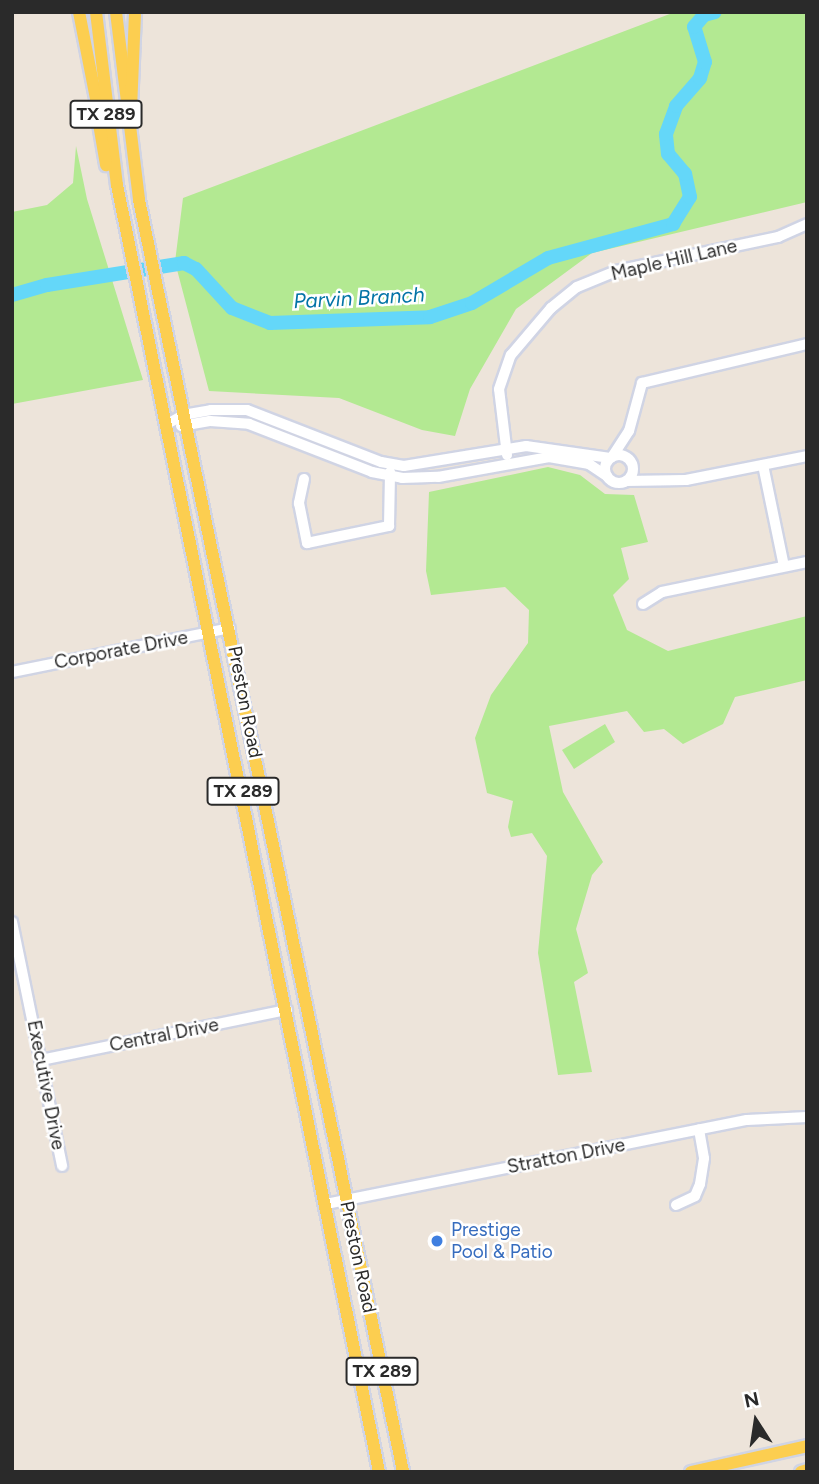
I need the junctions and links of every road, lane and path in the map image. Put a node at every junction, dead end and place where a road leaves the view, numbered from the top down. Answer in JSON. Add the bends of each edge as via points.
{"nodes":[{"id":1,"x":79,"y":12,"type":"edge"},
{"id":2,"x":96,"y":12,"type":"edge"},
{"id":3,"x":116,"y":12,"type":"edge"},
{"id":4,"x":135,"y":12,"type":"edge"},
{"id":5,"x":139,"y":200,"type":"junction"},
{"id":6,"x":123,"y":215,"type":"junction"},
{"id":7,"x":807,"y":224,"type":"edge"},
{"id":8,"x":807,"y":344,"type":"edge"},
{"id":9,"x":185,"y":420,"type":"junction"},
{"id":10,"x":167,"y":425,"type":"junction"},
{"id":11,"x":629,"y":431,"type":"junction"},
{"id":12,"x":505,"y":450,"type":"junction"},
{"id":13,"x":807,"y":456,"type":"edge"},
{"id":14,"x":611,"y":457,"type":"junction"},
{"id":15,"x":508,"y":462,"type":"junction"},
{"id":16,"x":631,"y":462,"type":"junction"},
{"id":17,"x":391,"y":464,"type":"junction"},
{"id":18,"x":763,"y":465,"type":"junction"},
{"id":19,"x":388,"y":476,"type":"junction"},
{"id":20,"x":607,"y":476,"type":"junction"},
{"id":21,"x":653,"y":478,"type":"junction"},
{"id":22,"x":304,"y":479,"type":"dead end"},
{"id":23,"x":626,"y":481,"type":"junction"},
{"id":24,"x":807,"y":562,"type":"edge"},
{"id":25,"x":783,"y":566,"type":"junction"},
{"id":26,"x":643,"y":604,"type":"dead end"},
{"id":27,"x":230,"y":628,"type":"junction"},
{"id":28,"x":211,"y":632,"type":"junction"},
{"id":29,"x":12,"y":672,"type":"edge"},
{"id":30,"x":280,"y":875,"type":"junction"},
{"id":31,"x":261,"y":879,"type":"junction"},
{"id":32,"x":12,"y":922,"type":"edge"},
{"id":33,"x":287,"y":1010,"type":"junction"},
{"id":34,"x":308,"y":1017,"type":"junction"},
{"id":35,"x":41,"y":1060,"type":"junction"},
{"id":36,"x":807,"y":1117,"type":"edge"},
{"id":37,"x":699,"y":1129,"type":"junction"},
{"id":38,"x":62,"y":1166,"type":"dead end"},
{"id":39,"x":345,"y":1200,"type":"junction"},
{"id":40,"x":326,"y":1204,"type":"junction"},
{"id":41,"x":676,"y":1205,"type":"dead end"},
{"id":42,"x":807,"y":1447,"type":"edge"},
{"id":43,"x":807,"y":1471,"type":"edge"},
{"id":44,"x":379,"y":1472,"type":"edge"},
{"id":45,"x":403,"y":1472,"type":"edge"},
{"id":46,"x":691,"y":1472,"type":"edge"},
{"id":47,"x":801,"y":1472,"type":"edge"}],
"edges":[{"from":1,"to":6,"type":"main road","via":[[105,161]]},
{"from":2,"to":6,"type":"main road","name":"Preston Road","number":"TX 289"},
{"from":3,"to":5,"type":"main road","name":"Preston Road","number":"TX 289"},
{"from":4,"to":5,"type":"main road","via":[[131,112]]},
{"from":5,"to":9,"type":"main road","name":"Preston Road","number":"TX 289"},
{"from":6,"to":10,"type":"main road","name":"Preston Road","number":"TX 289"},
{"from":7,"to":12,"type":"street","name":"Maple Hill Lane","via":[[778,237],[616,271],[577,287],[551,308],[511,355],[499,389]]},
{"from":8,"to":11,"type":"street","via":[[642,383]]},
{"from":9,"to":10,"type":"street"},
{"from":9,"to":17,"type":"street","via":[[228,408],[256,412]]},
{"from":9,"to":19,"type":"street","via":[[249,424]]},
{"from":9,"to":27,"type":"main road","name":"Preston Road","number":"TX 289"},
{"from":10,"to":28,"type":"main road","name":"Preston Road","number":"TX 289"},
{"from":11,"to":14,"type":"street"},
{"from":11,"to":16,"type":"street"},
{"from":12,"to":14,"type":"street","via":[[535,446]]},
{"from":12,"to":15,"type":"street","name":"Maple Hill Lane"},
{"from":12,"to":17,"type":"street","via":[[408,466]]},
{"from":13,"to":18,"type":"street"},
{"from":14,"to":16,"type":"street","via":[[624,456]]},
{"from":14,"to":20,"type":"street","via":[[605,468]]},
{"from":15,"to":19,"type":"street","via":[[406,479]]},
{"from":15,"to":20,"type":"street","via":[[567,458]]},
{"from":16,"to":21,"type":"street"},
{"from":16,"to":23,"type":"street","via":[[632,472]]},
{"from":17,"to":19,"type":"street"},
{"from":18,"to":21,"type":"street","via":[[686,480]]},
{"from":18,"to":25,"type":"street"},
{"from":19,"to":22,"type":"street","via":[[389,526],[307,543],[299,503]]},
{"from":20,"to":23,"type":"street","via":[[615,482]]},
{"from":21,"to":23,"type":"street"},
{"from":24,"to":25,"type":"street"},
{"from":25,"to":26,"type":"street","via":[[662,592]]},
{"from":27,"to":28,"type":"street","name":"Corporate Drive"},
{"from":27,"to":30,"type":"main road","name":"Preston Road","number":"TX 289"},
{"from":28,"to":29,"type":"street","name":"Corporate Drive"},
{"from":28,"to":31,"type":"main road","name":"Preston Road","number":"TX 289"},
{"from":30,"to":31,"type":"main road"},
{"from":30,"to":34,"type":"main road","name":"Preston Road","number":"TX 289"},
{"from":31,"to":33,"type":"main road","name":"Preston Road","number":"TX 289"},
{"from":32,"to":35,"type":"street","name":"Executive Drive"},
{"from":33,"to":34,"type":"main road","via":[[296,1009]]},
{"from":33,"to":35,"type":"street","name":"Central Drive"},
{"from":33,"to":40,"type":"main road","name":"Preston Road","number":"TX 289"},
{"from":34,"to":39,"type":"main road","name":"Preston Road","number":"TX 289"},
{"from":35,"to":38,"type":"street","name":"Executive Drive"},
{"from":36,"to":37,"type":"street","name":"Stratton Drive","via":[[757,1118]]},
{"from":37,"to":39,"type":"street","name":"Stratton Drive"},
{"from":37,"to":41,"type":"street","via":[[704,1155],[700,1182],[695,1196]]},
{"from":39,"to":40,"type":"street","name":"Stratton Drive"},
{"from":39,"to":45,"type":"main road","name":"Preston Road","number":"TX 289"},
{"from":40,"to":44,"type":"main road","name":"Preston Road","number":"TX 289"},
{"from":42,"to":46,"type":"main road"},
{"from":43,"to":47,"type":"main road"}]}
